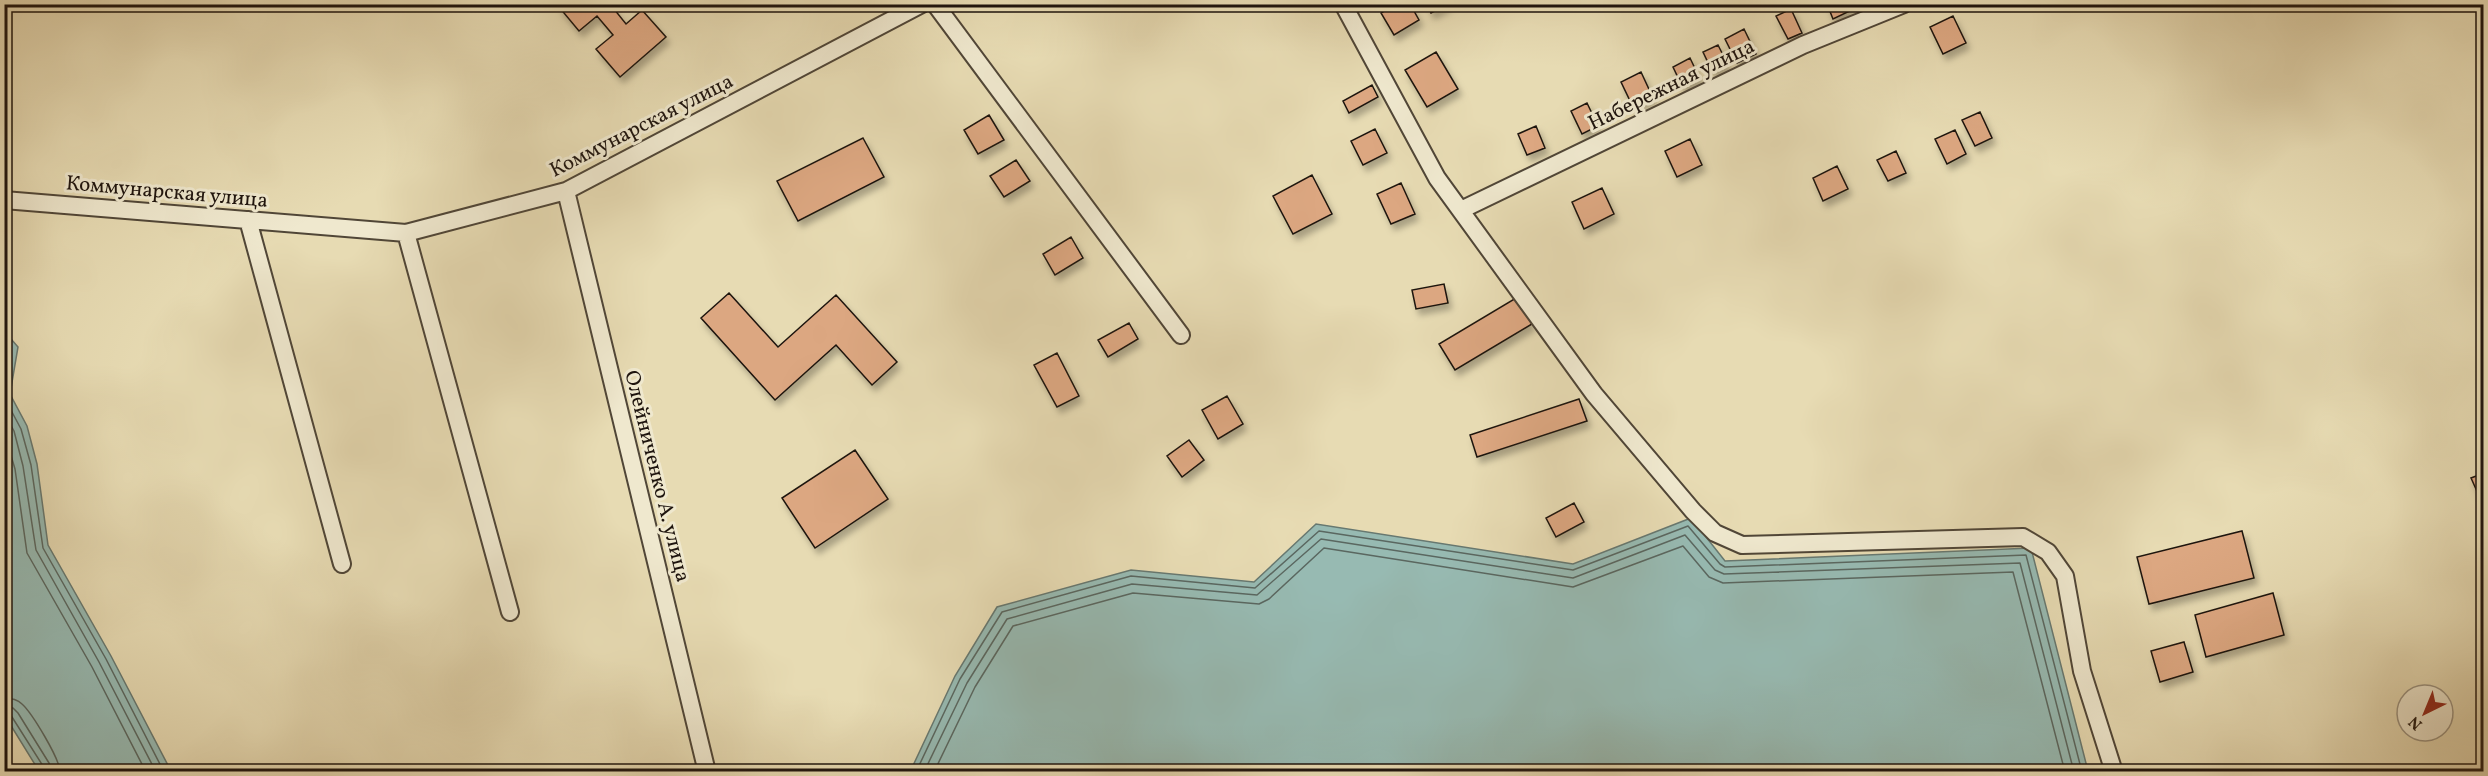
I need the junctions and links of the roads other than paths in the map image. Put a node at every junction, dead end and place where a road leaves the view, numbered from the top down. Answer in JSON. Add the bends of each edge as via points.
{"nodes":[{"id":1,"x":922,"y":4,"type":"edge"},
{"id":2,"x":935,"y":4,"type":"edge"},
{"id":3,"x":1342,"y":4,"type":"edge"},
{"id":4,"x":1904,"y":4,"type":"edge"},
{"id":5,"x":566,"y":191,"type":"junction"},
{"id":6,"x":4,"y":200,"type":"edge"},
{"id":7,"x":1461,"y":210,"type":"junction"},
{"id":8,"x":248,"y":220,"type":"junction"},
{"id":9,"x":406,"y":233,"type":"junction"},
{"id":10,"x":1181,"y":335,"type":"dead end"},
{"id":11,"x":342,"y":564,"type":"dead end"},
{"id":12,"x":510,"y":612,"type":"dead end"},
{"id":13,"x":707,"y":771,"type":"edge"},
{"id":14,"x":2114,"y":771,"type":"edge"}],
"edges":[{"from":1,"to":5,"type":"street","name":"Коммунарская улица"},
{"from":2,"to":10,"type":"street"},
{"from":3,"to":7,"type":"street","via":[[1437,178]]},
{"from":4,"to":7,"type":"street","name":"Набережная улица","via":[[1803,45]]},
{"from":5,"to":9,"type":"street","name":"Коммунарская улица"},
{"from":5,"to":13,"type":"street","name":"Олейниченко А. улица"},
{"from":6,"to":8,"type":"street","name":"Коммунарская улица"},
{"from":7,"to":14,"type":"street","via":[[1594,394],[1715,533],[1742,545],[2023,537],[2048,552],[2065,576],[2082,671]]},
{"from":8,"to":9,"type":"street","name":"Коммунарская улица"},
{"from":8,"to":11,"type":"street"},
{"from":9,"to":12,"type":"street"}]}
